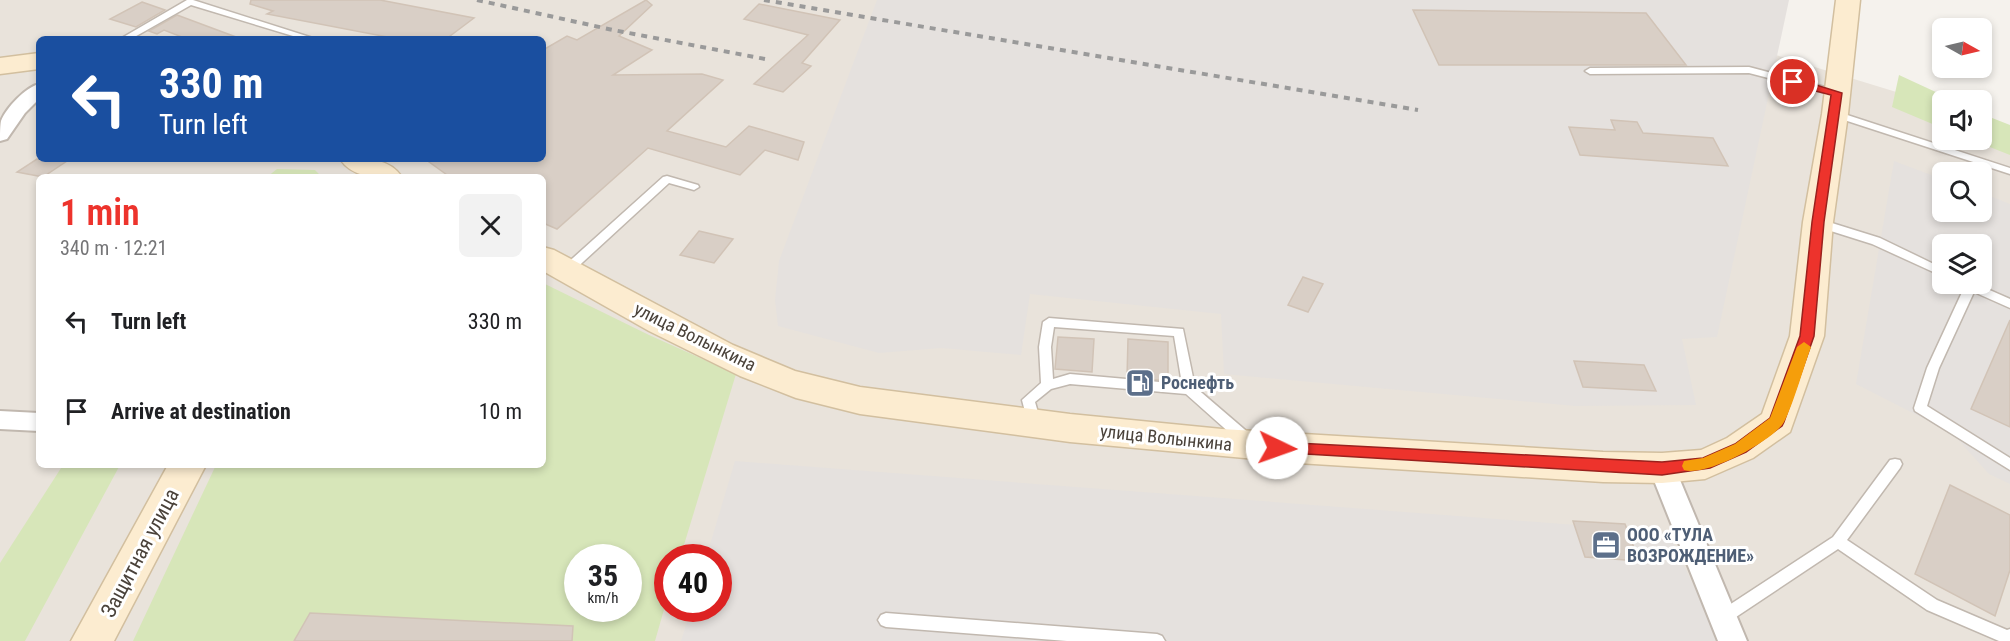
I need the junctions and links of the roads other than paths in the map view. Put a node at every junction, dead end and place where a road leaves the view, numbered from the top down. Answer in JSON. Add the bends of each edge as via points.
{"nodes":[{"id":1,"x":1848,"y":0,"type":"edge"},
{"id":2,"x":189,"y":1,"type":"edge"},
{"id":3,"x":129,"y":36,"type":"edge"},
{"id":4,"x":302,"y":36,"type":"edge"},
{"id":5,"x":36,"y":61,"type":"edge"},
{"id":6,"x":0,"y":66,"type":"edge"},
{"id":7,"x":1590,"y":71,"type":"dead end"},
{"id":8,"x":36,"y":92,"type":"edge"},
{"id":9,"x":1836,"y":103,"type":"junction"},
{"id":10,"x":0,"y":135,"type":"edge"},
{"id":11,"x":360,"y":162,"type":"edge"},
{"id":12,"x":2010,"y":171,"type":"edge"},
{"id":13,"x":382,"y":174,"type":"edge"},
{"id":14,"x":694,"y":187,"type":"dead end"},
{"id":15,"x":1818,"y":222,"type":"junction"},
{"id":16,"x":555,"y":263,"type":"edge"},
{"id":17,"x":1932,"y":267,"type":"edge"},
{"id":18,"x":1965,"y":294,"type":"edge"},
{"id":19,"x":1988,"y":294,"type":"edge"},
{"id":20,"x":2010,"y":304,"type":"edge"},
{"id":21,"x":1047,"y":385,"type":"junction"},
{"id":22,"x":1189,"y":389,"type":"junction"},
{"id":23,"x":0,"y":420,"type":"edge"},
{"id":24,"x":36,"y":422,"type":"edge"},
{"id":25,"x":1035,"y":424,"type":"junction"},
{"id":26,"x":1254,"y":446,"type":"junction"},
{"id":27,"x":1895,"y":464,"type":"dead end"},
{"id":28,"x":2010,"y":465,"type":"edge"},
{"id":29,"x":185,"y":468,"type":"edge"},
{"id":30,"x":1662,"y":468,"type":"junction"},
{"id":31,"x":1838,"y":541,"type":"junction"},
{"id":32,"x":886,"y":620,"type":"dead end"},
{"id":33,"x":1727,"y":630,"type":"edge"},
{"id":34,"x":2010,"y":636,"type":"edge"},
{"id":35,"x":92,"y":641,"type":"edge"},
{"id":36,"x":1157,"y":641,"type":"edge"}],
"edges":[{"from":1,"to":9,"type":"street","name":"улица Волынкина"},
{"from":2,"to":3,"type":"lane"},
{"from":2,"to":4,"type":"lane"},
{"from":5,"to":6,"type":"street"},
{"from":7,"to":9,"type":"lane","via":[[1749,70]]},
{"from":8,"to":10,"type":"street"},
{"from":9,"to":12,"type":"lane"},
{"from":9,"to":15,"type":"street","name":"улица Волынкина"},
{"from":11,"to":13,"type":"street"},
{"from":14,"to":16,"type":"lane","via":[[667,179]]},
{"from":15,"to":17,"type":"lane","via":[[1876,241]]},
{"from":15,"to":30,"type":"street","name":"улица Волынкина","via":[[1807,336],[1777,422],[1740,448],[1705,464]]},
{"from":16,"to":25,"type":"street","name":"улица Волынкина","via":[[691,338],[784,380],[857,400]]},
{"from":18,"to":28,"type":"lane","via":[[1920,408]]},
{"from":19,"to":20,"type":"lane"},
{"from":21,"to":22,"type":"lane","via":[[1070,379]]},
{"from":21,"to":22,"type":"lane","via":[[1045,347],[1049,322],[1179,332]]},
{"from":21,"to":25,"type":"lane","via":[[1028,400]]},
{"from":22,"to":26,"type":"lane"},
{"from":23,"to":24,"type":"street"},
{"from":25,"to":26,"type":"street","name":"улица Волынкина"},
{"from":26,"to":30,"type":"street","name":"улица Волынкина"},
{"from":27,"to":31,"type":"lane"},
{"from":29,"to":35,"type":"street","name":"Защитная улица"},
{"from":30,"to":33,"type":"street"},
{"from":31,"to":33,"type":"lane"},
{"from":31,"to":34,"type":"lane","via":[[1932,605]]},
{"from":32,"to":36,"type":"lane"}]}
